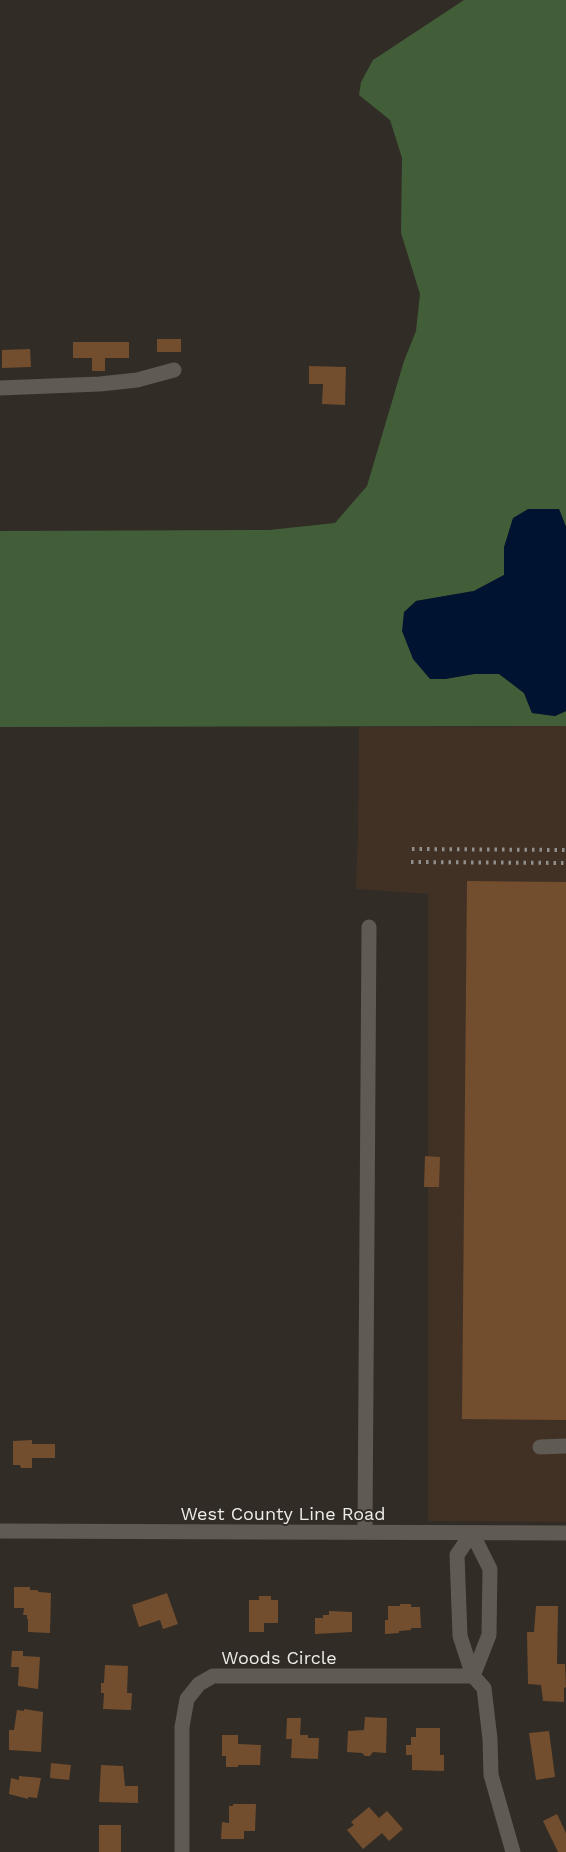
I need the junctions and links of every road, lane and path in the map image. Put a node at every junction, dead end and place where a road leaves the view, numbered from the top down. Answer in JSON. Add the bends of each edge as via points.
{"nodes":[{"id":1,"x":174,"y":370,"type":"dead end"},
{"id":2,"x":0,"y":388,"type":"edge"},
{"id":3,"x":369,"y":927,"type":"dead end"},
{"id":4,"x":566,"y":1446,"type":"edge"},
{"id":5,"x":540,"y":1447,"type":"dead end"},
{"id":6,"x":0,"y":1531,"type":"edge"},
{"id":7,"x":365,"y":1532,"type":"junction"},
{"id":8,"x":472,"y":1533,"type":"junction"},
{"id":9,"x":566,"y":1534,"type":"edge"},
{"id":10,"x":473,"y":1676,"type":"junction"},
{"id":11,"x":511,"y":1851,"type":"edge"},
{"id":12,"x":182,"y":1852,"type":"edge"}],
"edges":[{"from":1,"to":2,"type":"street","via":[[136,380],[100,384]]},
{"from":3,"to":7,"type":"street"},
{"from":4,"to":5,"type":"street"},
{"from":6,"to":7,"type":"street","name":"West County Line Road"},
{"from":7,"to":8,"type":"street","name":"West County Line Road"},
{"from":8,"to":9,"type":"street","name":"West County Line Road"},
{"from":8,"to":10,"type":"street","via":[[457,1555],[460,1636]]},
{"from":8,"to":10,"type":"street","via":[[490,1569],[489,1635]]},
{"from":10,"to":11,"type":"street","via":[[484,1688],[491,1775]]},
{"from":10,"to":12,"type":"street","name":"Woods Circle","via":[[213,1676],[199,1684],[187,1699],[182,1727]]}]}
